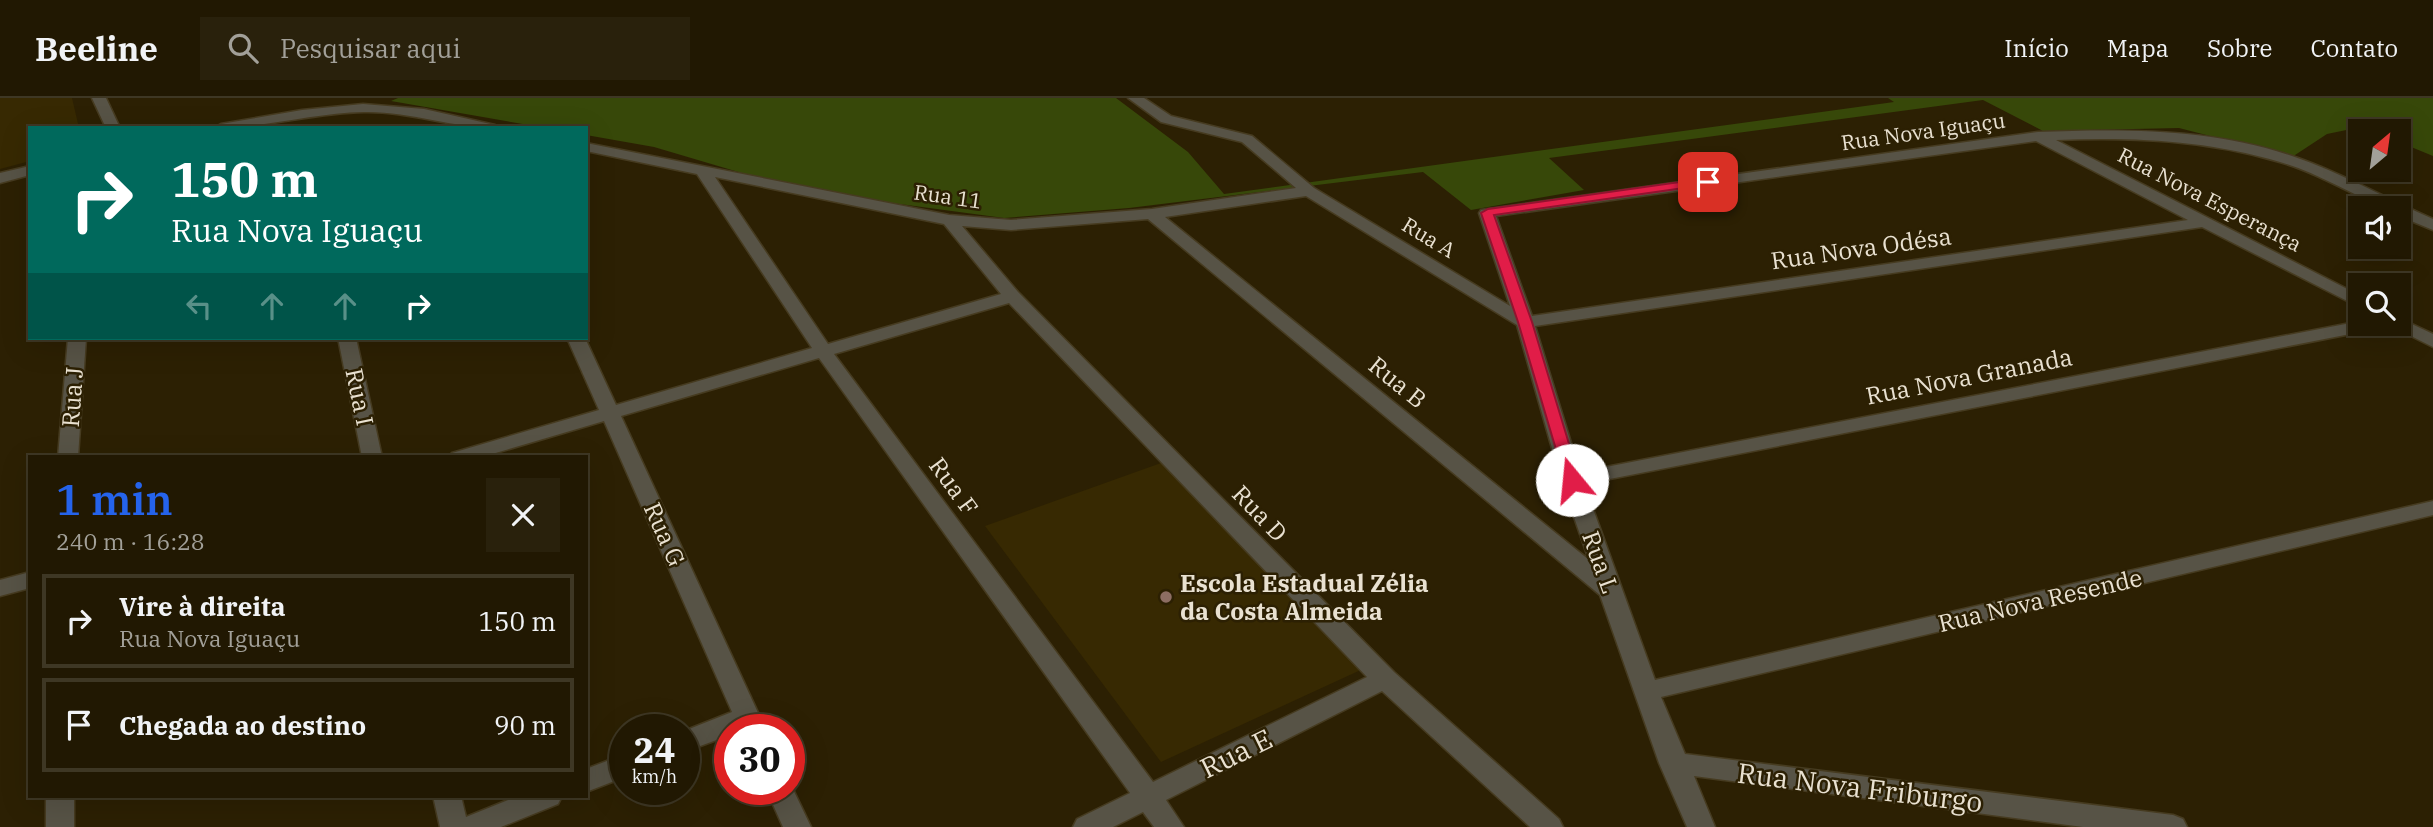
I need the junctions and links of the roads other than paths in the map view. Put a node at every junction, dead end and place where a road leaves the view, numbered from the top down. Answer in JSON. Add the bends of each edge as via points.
{"nodes":[{"id":1,"x":99,"y":98,"type":"edge"},
{"id":2,"x":298,"y":98,"type":"edge"},
{"id":3,"x":1135,"y":98,"type":"edge"},
{"id":4,"x":302,"y":121,"type":"edge"},
{"id":5,"x":112,"y":126,"type":"edge"},
{"id":6,"x":244,"y":126,"type":"edge"},
{"id":7,"x":482,"y":126,"type":"edge"},
{"id":8,"x":2038,"y":136,"type":"junction"},
{"id":9,"x":588,"y":147,"type":"edge"},
{"id":10,"x":28,"y":171,"type":"edge"},
{"id":11,"x":702,"y":171,"type":"junction"},
{"id":12,"x":0,"y":178,"type":"edge"},
{"id":13,"x":1308,"y":191,"type":"junction"},
{"id":14,"x":2369,"y":196,"type":"edge"},
{"id":15,"x":1488,"y":213,"type":"joint"},
{"id":16,"x":1152,"y":214,"type":"junction"},
{"id":17,"x":2411,"y":215,"type":"edge"},
{"id":18,"x":949,"y":220,"type":"junction"},
{"id":19,"x":2205,"y":222,"type":"junction"},
{"id":20,"x":2433,"y":225,"type":"edge"},
{"id":21,"x":1012,"y":296,"type":"junction"},
{"id":22,"x":2348,"y":296,"type":"edge"},
{"id":23,"x":1525,"y":322,"type":"junction"},
{"id":24,"x":2348,"y":329,"type":"edge"},
{"id":25,"x":2411,"y":329,"type":"edge"},
{"id":26,"x":77,"y":340,"type":"edge"},
{"id":27,"x":347,"y":340,"type":"edge"},
{"id":28,"x":577,"y":340,"type":"edge"},
{"id":29,"x":2433,"y":341,"type":"edge"},
{"id":30,"x":823,"y":351,"type":"junction"},
{"id":31,"x":610,"y":412,"type":"junction"},
{"id":32,"x":68,"y":455,"type":"edge"},
{"id":33,"x":372,"y":455,"type":"edge"},
{"id":34,"x":466,"y":455,"type":"edge"},
{"id":35,"x":1572,"y":480,"type":"junction"},
{"id":36,"x":2433,"y":508,"type":"edge"},
{"id":37,"x":28,"y":581,"type":"edge"},
{"id":38,"x":0,"y":588,"type":"edge"},
{"id":39,"x":1611,"y":591,"type":"junction"},
{"id":40,"x":1385,"y":678,"type":"junction"},
{"id":41,"x":1646,"y":691,"type":"junction"},
{"id":42,"x":746,"y":714,"type":"edge"},
{"id":43,"x":1673,"y":763,"type":"junction"},
{"id":44,"x":609,"y":772,"type":"edge"},
{"id":45,"x":588,"y":780,"type":"edge"},
{"id":46,"x":1147,"y":797,"type":"junction"},
{"id":47,"x":60,"y":798,"type":"edge"},
{"id":48,"x":447,"y":798,"type":"edge"},
{"id":49,"x":543,"y":798,"type":"edge"},
{"id":50,"x":787,"y":805,"type":"edge"},
{"id":51,"x":60,"y":827,"type":"edge"},
{"id":52,"x":454,"y":827,"type":"edge"},
{"id":53,"x":471,"y":827,"type":"edge"},
{"id":54,"x":797,"y":827,"type":"edge"},
{"id":55,"x":1087,"y":827,"type":"edge"},
{"id":56,"x":1170,"y":827,"type":"edge"},
{"id":57,"x":1549,"y":827,"type":"edge"},
{"id":58,"x":1701,"y":827,"type":"edge"},
{"id":59,"x":2173,"y":827,"type":"edge"}],
"edges":[{"from":1,"to":5,"type":"street"},
{"from":2,"to":4,"type":"street"},
{"from":3,"to":13,"type":"street","name":"Rua A","via":[[1166,120],[1247,139]]},
{"from":4,"to":6,"type":"street"},
{"from":4,"to":7,"type":"street","via":[[382,108]]},
{"from":8,"to":14,"type":"street","name":"Rua Nova Iguaçu","via":[[2131,133],[2212,142],[2287,159]]},
{"from":8,"to":15,"type":"street","name":"Rua Nova Iguaçu"},
{"from":8,"to":19,"type":"street","name":"Rua Nova Esperança"},
{"from":9,"to":11,"type":"street","name":"Rua 11"},
{"from":10,"to":12,"type":"street"},
{"from":11,"to":18,"type":"street","name":"Rua 11"},
{"from":11,"to":30,"type":"street","name":"Rua F"},
{"from":13,"to":16,"type":"street","name":"Rua 11"},
{"from":13,"to":23,"type":"street","name":"Rua A"},
{"from":15,"to":23,"type":"street","name":"Rua L"},
{"from":16,"to":18,"type":"street","name":"Rua 11","via":[[1011,225]]},
{"from":16,"to":39,"type":"street","name":"Rua B"},
{"from":17,"to":20,"type":"street","name":"Rua Nova Iguaçu"},
{"from":18,"to":21,"type":"street","name":"Rua D"},
{"from":19,"to":22,"type":"street","name":"Rua Nova Esperança"},
{"from":19,"to":23,"type":"street","name":"Rua Nova Odésa"},
{"from":21,"to":30,"type":"street"},
{"from":21,"to":40,"type":"street","name":"Rua D"},
{"from":23,"to":35,"type":"street","name":"Rua L"},
{"from":24,"to":35,"type":"street","name":"Rua Nova Granada"},
{"from":25,"to":29,"type":"street"},
{"from":26,"to":32,"type":"street","name":"Rua J"},
{"from":27,"to":33,"type":"street","name":"Rua I"},
{"from":28,"to":31,"type":"street","name":"Rua G"},
{"from":30,"to":31,"type":"street"},
{"from":30,"to":46,"type":"street","name":"Rua F"},
{"from":31,"to":34,"type":"street"},
{"from":31,"to":42,"type":"street","name":"Rua G"},
{"from":35,"to":39,"type":"street","name":"Rua L"},
{"from":36,"to":41,"type":"street","name":"Rua Nova Resende"},
{"from":37,"to":38,"type":"street"},
{"from":39,"to":41,"type":"street","name":"Rua L"},
{"from":40,"to":46,"type":"street","name":"Rua E"},
{"from":40,"to":57,"type":"street","name":"Rua D"},
{"from":41,"to":43,"type":"street","name":"Rua L"},
{"from":43,"to":58,"type":"street","name":"Rua L"},
{"from":43,"to":59,"type":"street","name":"Rua Nova Friburgo"},
{"from":44,"to":45,"type":"street"},
{"from":46,"to":55,"type":"street","name":"Rua E"},
{"from":46,"to":56,"type":"street","name":"Rua F"},
{"from":47,"to":51,"type":"street"},
{"from":48,"to":52,"type":"street"},
{"from":49,"to":53,"type":"street"},
{"from":50,"to":54,"type":"street"}]}
